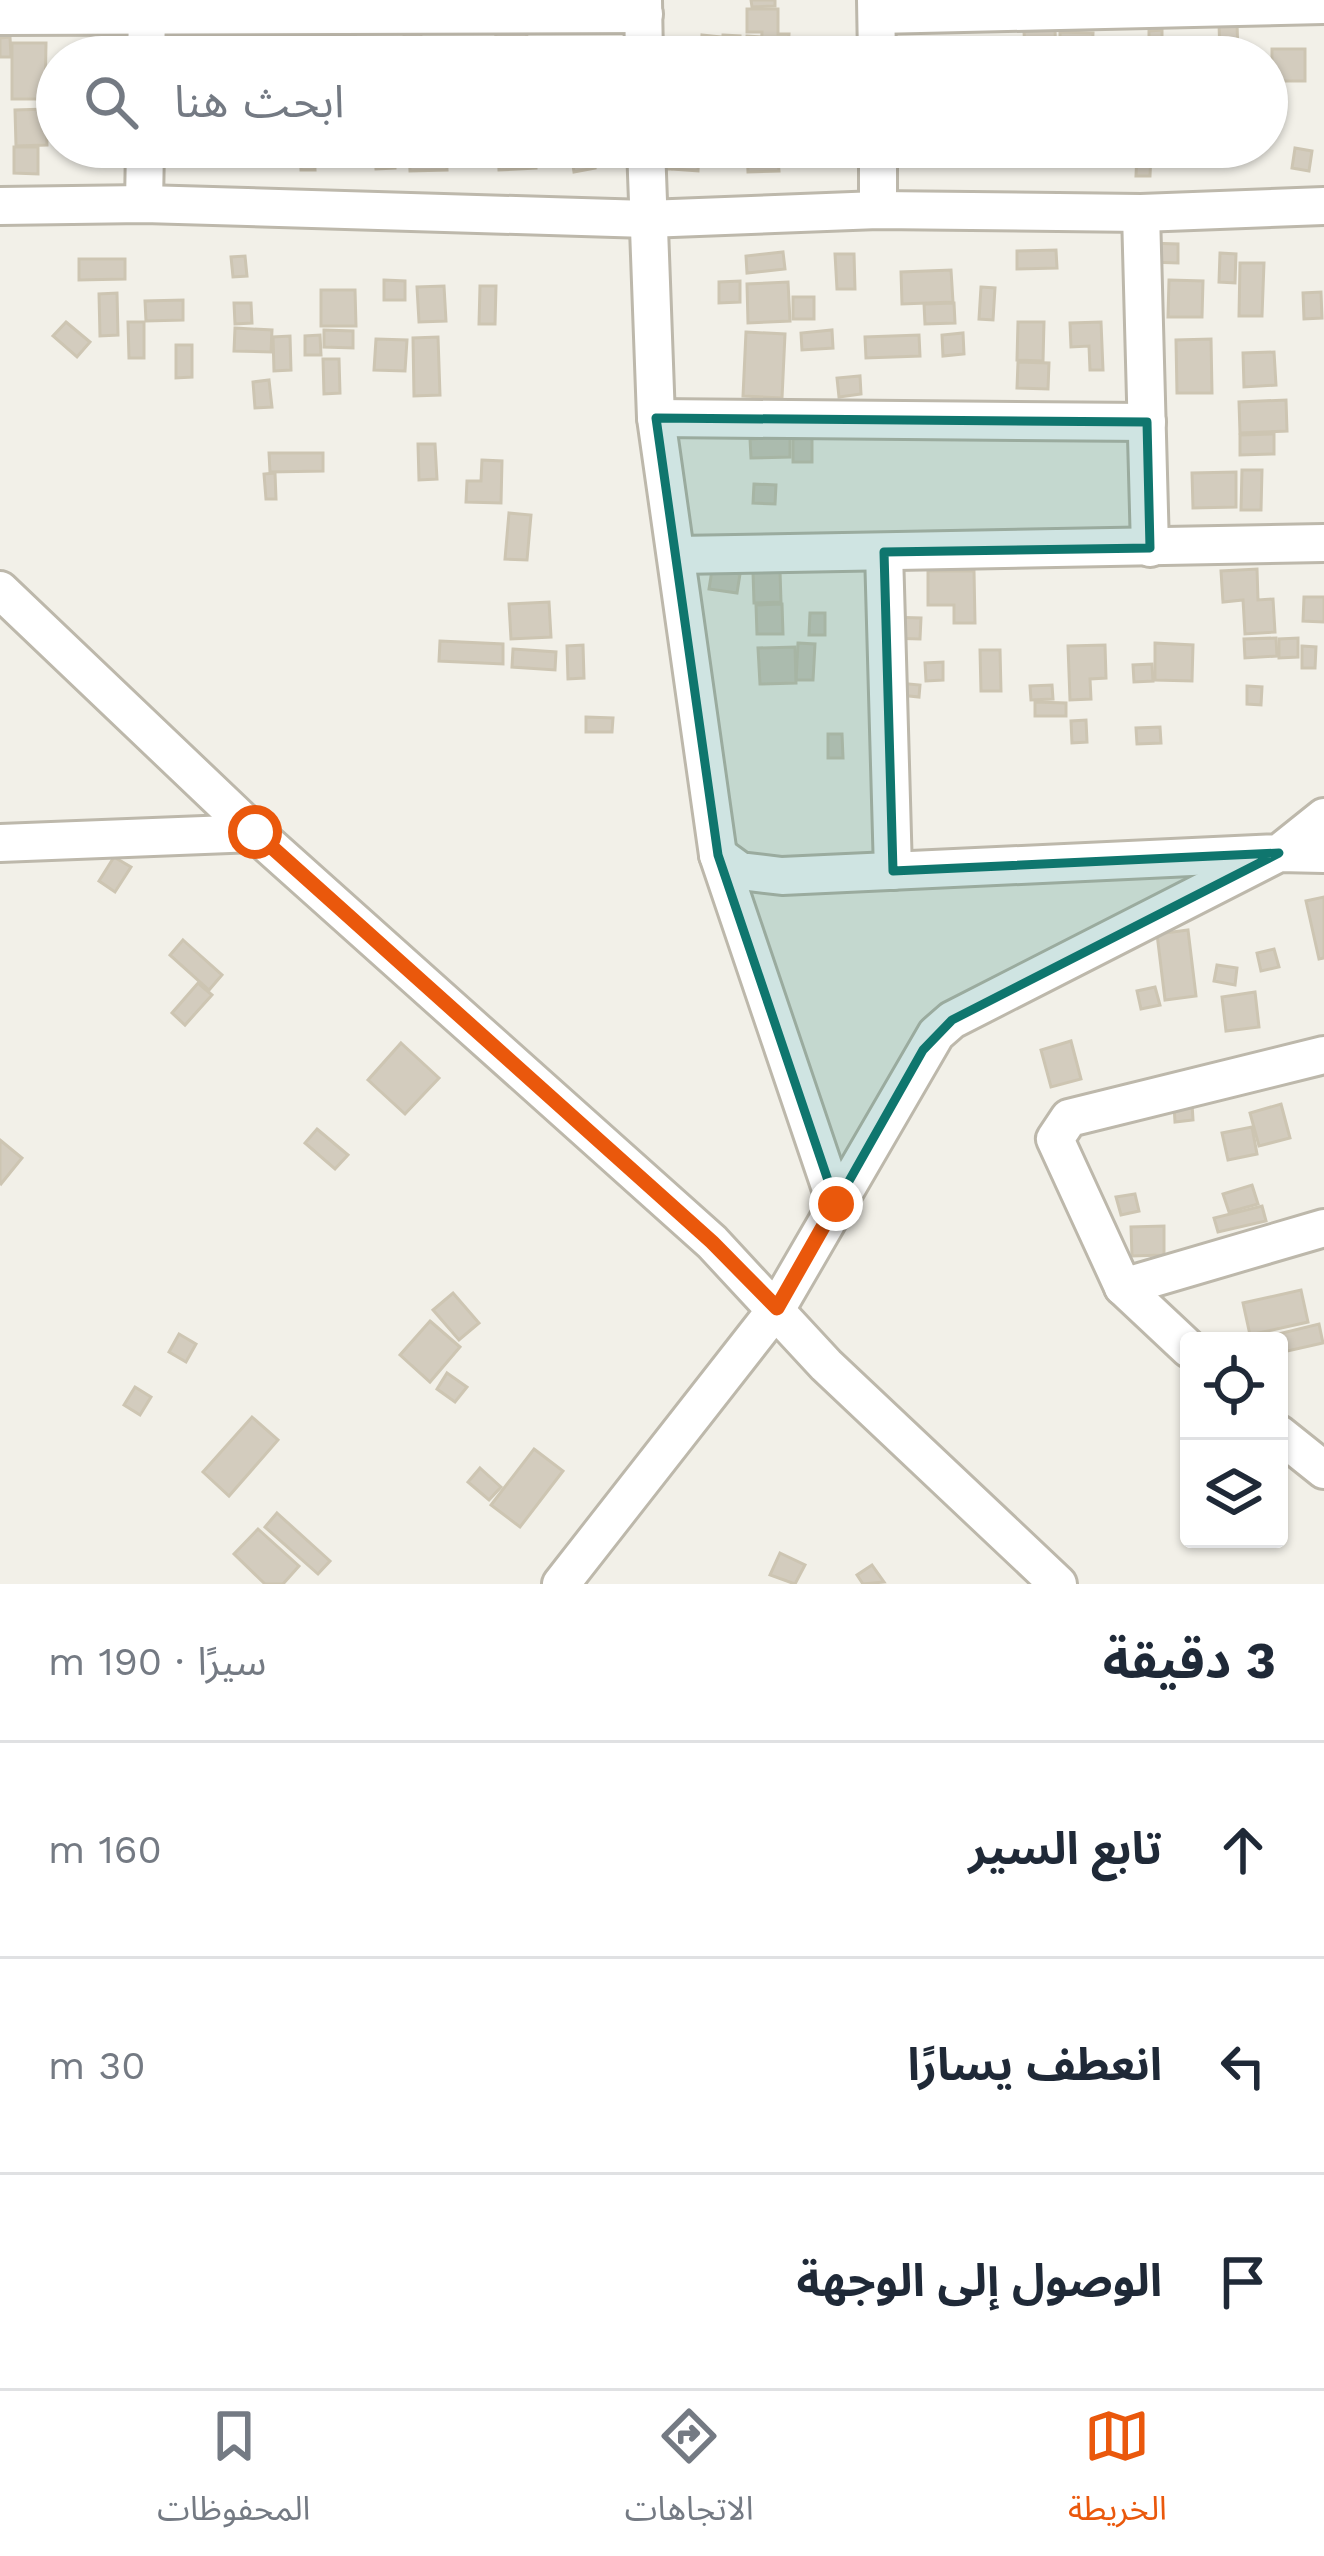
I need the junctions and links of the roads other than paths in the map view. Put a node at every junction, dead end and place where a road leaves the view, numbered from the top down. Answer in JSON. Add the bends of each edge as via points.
{"nodes":[{"id":1,"x":1324,"y":4,"type":"edge"},
{"id":2,"x":1148,"y":6,"type":"edge"},
{"id":3,"x":406,"y":7,"type":"edge"},
{"id":4,"x":644,"y":7,"type":"edge"},
{"id":5,"x":876,"y":8,"type":"edge"},
{"id":6,"x":0,"y":16,"type":"edge"},
{"id":7,"x":147,"y":16,"type":"junction"},
{"id":8,"x":147,"y":36,"type":"edge"},
{"id":9,"x":145,"y":168,"type":"edge"},
{"id":10,"x":646,"y":168,"type":"edge"},
{"id":11,"x":878,"y":168,"type":"edge"},
{"id":12,"x":145,"y":204,"type":"junction"},
{"id":13,"x":0,"y":206,"type":"edge"},
{"id":14,"x":1324,"y":206,"type":"edge"},
{"id":15,"x":878,"y":210,"type":"junction"},
{"id":16,"x":1141,"y":213,"type":"junction"},
{"id":17,"x":647,"y":219,"type":"junction"},
{"id":18,"x":656,"y":418,"type":"junction"},
{"id":19,"x":1147,"y":422,"type":"junction"},
{"id":20,"x":1324,"y":543,"type":"edge"},
{"id":21,"x":1150,"y":548,"type":"junction"},
{"id":22,"x":884,"y":552,"type":"junction"},
{"id":23,"x":677,"y":555,"type":"junction"},
{"id":24,"x":0,"y":590,"type":"edge"},
{"id":25,"x":1324,"y":817,"type":"edge"},
{"id":26,"x":255,"y":832,"type":"junction"},
{"id":27,"x":0,"y":843,"type":"edge"},
{"id":28,"x":1279,"y":853,"type":"junction"},
{"id":29,"x":1324,"y":854,"type":"edge"},
{"id":30,"x":718,"y":855,"type":"junction"},
{"id":31,"x":893,"y":871,"type":"junction"},
{"id":32,"x":1324,"y":1055,"type":"edge"},
{"id":33,"x":836,"y":1204,"type":"junction"},
{"id":34,"x":1324,"y":1228,"type":"edge"},
{"id":35,"x":1123,"y":1287,"type":"junction"},
{"id":36,"x":777,"y":1308,"type":"junction"},
{"id":37,"x":1180,"y":1341,"type":"edge"},
{"id":38,"x":1298,"y":1438,"type":"edge"},
{"id":39,"x":1324,"y":1470,"type":"edge"},
{"id":40,"x":560,"y":1584,"type":"edge"},
{"id":41,"x":1058,"y":1584,"type":"edge"}],
"edges":[{"from":1,"to":2,"type":"street"},
{"from":2,"to":5,"type":"street"},
{"from":3,"to":4,"type":"street"},
{"from":3,"to":7,"type":"street"},
{"from":6,"to":7,"type":"street"},
{"from":7,"to":8,"type":"street"},
{"from":9,"to":12,"type":"street"},
{"from":10,"to":17,"type":"street"},
{"from":11,"to":15,"type":"street"},
{"from":12,"to":13,"type":"street"},
{"from":12,"to":17,"type":"street"},
{"from":14,"to":16,"type":"street"},
{"from":15,"to":16,"type":"street"},
{"from":15,"to":17,"type":"street"},
{"from":16,"to":19,"type":"street"},
{"from":17,"to":18,"type":"street"},
{"from":18,"to":19,"type":"street"},
{"from":18,"to":23,"type":"street"},
{"from":19,"to":21,"type":"street"},
{"from":20,"to":21,"type":"street"},
{"from":21,"to":22,"type":"street"},
{"from":22,"to":23,"type":"street"},
{"from":22,"to":31,"type":"street"},
{"from":23,"to":30,"type":"street"},
{"from":24,"to":26,"type":"street"},
{"from":25,"to":28,"type":"street"},
{"from":26,"to":27,"type":"street"},
{"from":26,"to":36,"type":"street"},
{"from":28,"to":29,"type":"street"},
{"from":28,"to":31,"type":"street"},
{"from":28,"to":33,"type":"street","via":[[952,1020],[922,1050]]},
{"from":30,"to":31,"type":"street","via":[[740,871],[782,876]]},
{"from":30,"to":33,"type":"street"},
{"from":32,"to":35,"type":"street","via":[[1060,1125],[1055,1139]]},
{"from":33,"to":36,"type":"street"},
{"from":34,"to":35,"type":"street"},
{"from":35,"to":37,"type":"street"},
{"from":36,"to":40,"type":"street"},
{"from":36,"to":41,"type":"street","via":[[826,1365]]},
{"from":38,"to":39,"type":"street"}]}
